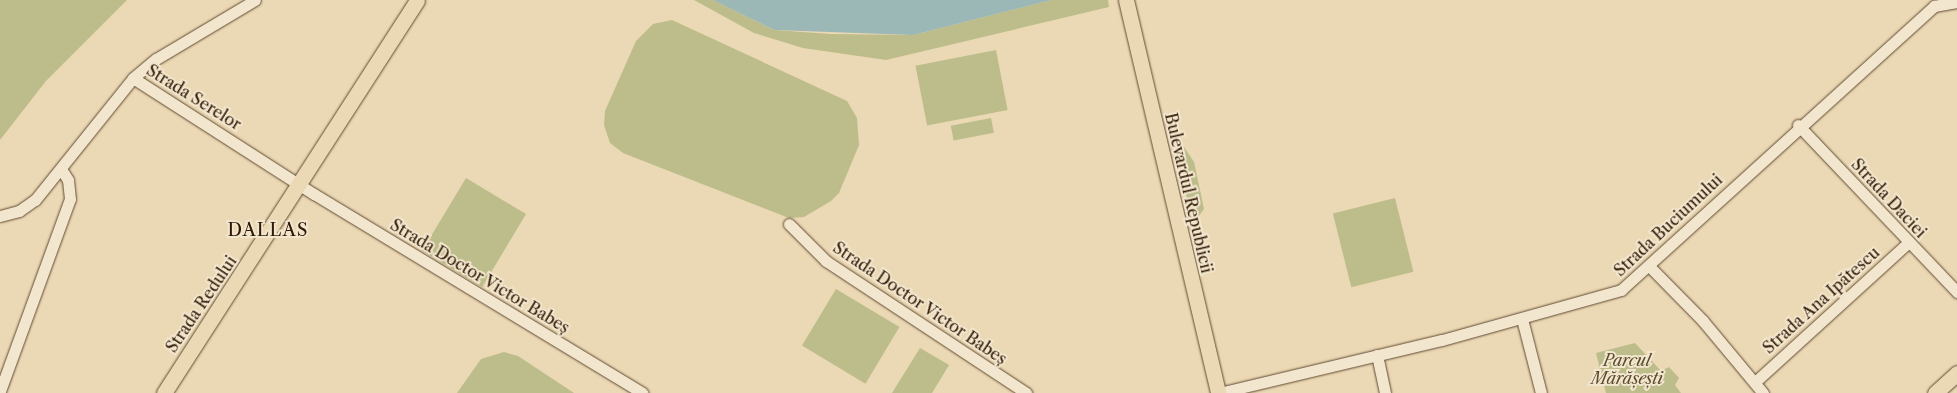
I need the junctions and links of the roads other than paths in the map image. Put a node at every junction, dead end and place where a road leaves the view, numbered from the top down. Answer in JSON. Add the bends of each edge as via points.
{"nodes":[{"id":1,"x":255,"y":0,"type":"edge"},
{"id":2,"x":417,"y":0,"type":"edge"},
{"id":3,"x":1126,"y":2,"type":"edge"},
{"id":4,"x":1957,"y":2,"type":"edge"},
{"id":5,"x":133,"y":78,"type":"junction"},
{"id":6,"x":1798,"y":125,"type":"junction"},
{"id":7,"x":61,"y":169,"type":"junction"},
{"id":8,"x":302,"y":184,"type":"junction"},
{"id":9,"x":0,"y":216,"type":"edge"},
{"id":10,"x":789,"y":224,"type":"dead end"},
{"id":11,"x":1908,"y":242,"type":"junction"},
{"id":12,"x":1650,"y":267,"type":"junction"},
{"id":13,"x":1957,"y":292,"type":"edge"},
{"id":14,"x":1522,"y":318,"type":"junction"},
{"id":15,"x":1377,"y":356,"type":"junction"},
{"id":16,"x":1957,"y":373,"type":"edge"},
{"id":17,"x":1755,"y":382,"type":"junction"},
{"id":18,"x":1013,"y":389,"type":"edge"},
{"id":19,"x":0,"y":391,"type":"edge"},
{"id":20,"x":164,"y":393,"type":"edge"},
{"id":21,"x":642,"y":393,"type":"edge"},
{"id":22,"x":1026,"y":393,"type":"edge"},
{"id":23,"x":1218,"y":393,"type":"edge"},
{"id":24,"x":1385,"y":393,"type":"edge"},
{"id":25,"x":1541,"y":393,"type":"edge"},
{"id":26,"x":1763,"y":393,"type":"edge"},
{"id":27,"x":1935,"y":393,"type":"edge"}],
"edges":[{"from":1,"to":5,"type":"street","via":[[156,59]]},
{"from":2,"to":8,"type":"main road","name":"Strada Redului"},
{"from":3,"to":23,"type":"main road","name":"Bulevardul Republicii"},
{"from":4,"to":6,"type":"street","name":"Strada Buciumului","via":[[1934,6]]},
{"from":5,"to":7,"type":"street","name":"Strada Serelor"},
{"from":5,"to":8,"type":"street","name":"Strada Serelor"},
{"from":6,"to":11,"type":"street","name":"Strada Daciei"},
{"from":6,"to":12,"type":"street","name":"Strada Buciumului"},
{"from":7,"to":9,"type":"street","name":"Strada Serelor","via":[[27,206]]},
{"from":7,"to":19,"type":"street","via":[[68,180],[70,199]]},
{"from":8,"to":20,"type":"main road","name":"Strada Redului"},
{"from":8,"to":21,"type":"street","name":"Strada Doctor Victor Babeș"},
{"from":10,"to":18,"type":"street","name":"Strada Doctor Victor Babeș","via":[[826,261]]},
{"from":11,"to":13,"type":"street","name":"Strada Daciei"},
{"from":11,"to":17,"type":"street","name":"Strada Ana Ipătescu"},
{"from":12,"to":14,"type":"street","name":"Strada Buciumului","via":[[1616,292]]},
{"from":12,"to":17,"type":"street"},
{"from":14,"to":15,"type":"street","name":"Strada Buciumului"},
{"from":14,"to":25,"type":"street"},
{"from":15,"to":23,"type":"street","name":"Strada Buciumului"},
{"from":15,"to":24,"type":"street"},
{"from":16,"to":27,"type":"main road"},
{"from":17,"to":26,"type":"street"},
{"from":18,"to":22,"type":"street","name":"Strada Doctor Victor Babeș"}]}
